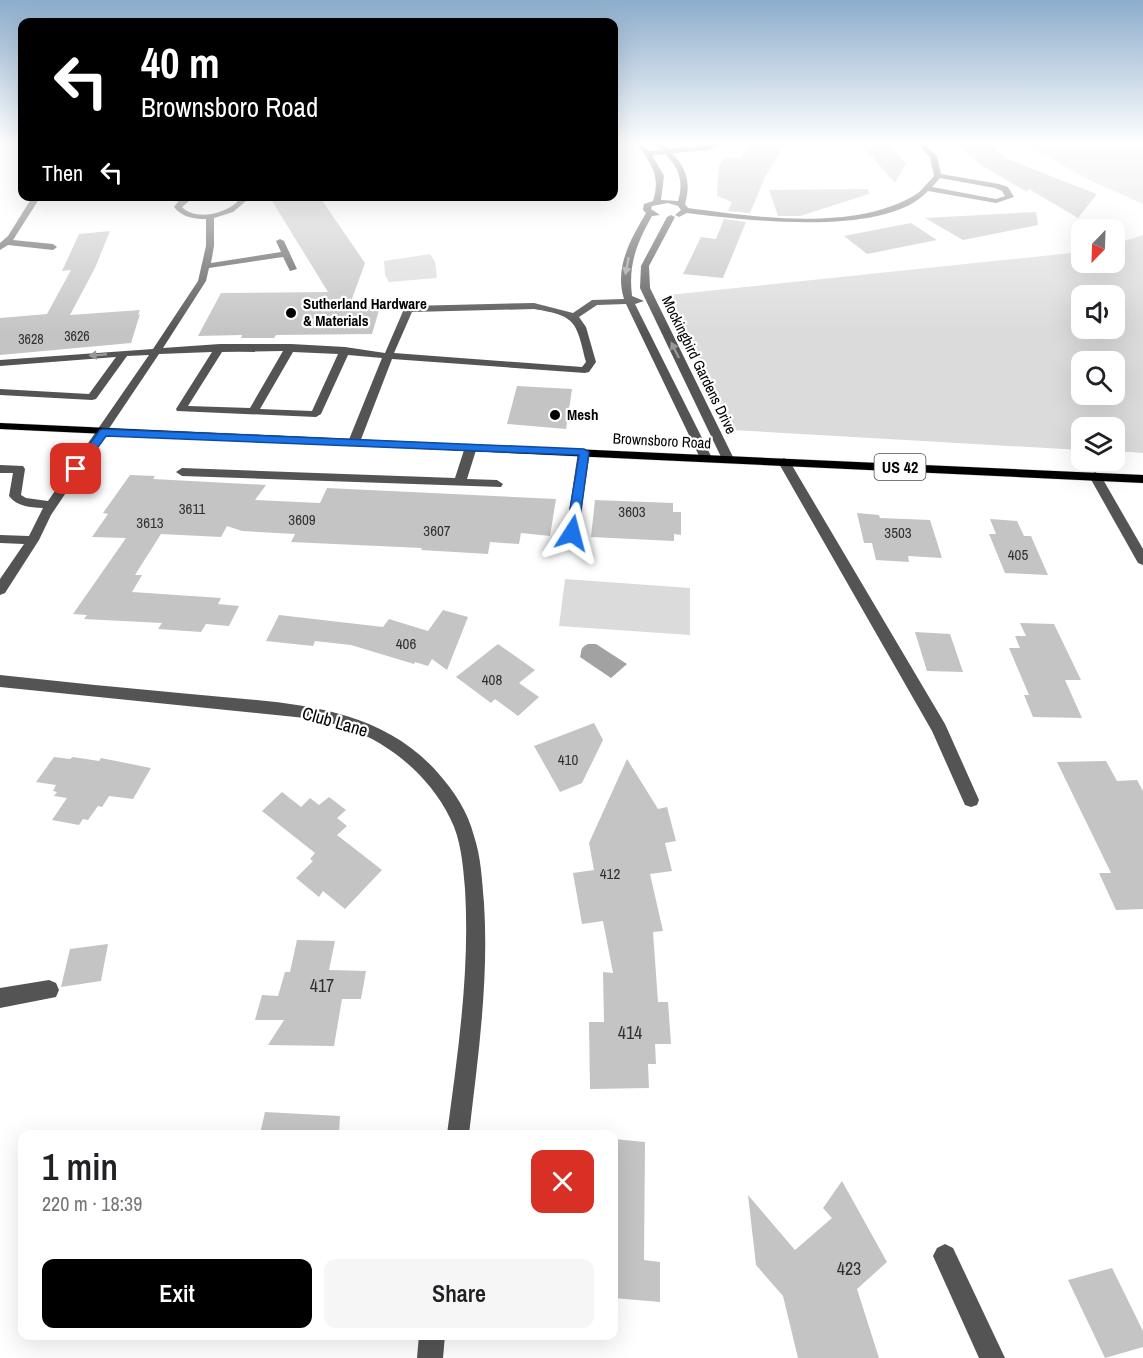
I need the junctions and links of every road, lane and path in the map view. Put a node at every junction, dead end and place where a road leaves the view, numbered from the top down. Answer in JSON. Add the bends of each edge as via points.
{"nodes":[{"id":1,"x":30,"y":206,"type":"edge"},
{"id":2,"x":178,"y":206,"type":"edge"},
{"id":3,"x":236,"y":206,"type":"edge"},
{"id":4,"x":647,"y":206,"type":"edge"},
{"id":5,"x":680,"y":206,"type":"edge"},
{"id":6,"x":895,"y":206,"type":"edge"},
{"id":7,"x":683,"y":207,"type":"junction"},
{"id":8,"x":650,"y":213,"type":"junction"},
{"id":9,"x":210,"y":216,"type":"junction"},
{"id":10,"x":671,"y":217,"type":"junction"},
{"id":11,"x":280,"y":241,"type":"dead end"},
{"id":12,"x":3,"y":245,"type":"edge"},
{"id":13,"x":53,"y":247,"type":"dead end"},
{"id":14,"x":286,"y":254,"type":"junction"},
{"id":15,"x":205,"y":266,"type":"junction"},
{"id":16,"x":293,"y":269,"type":"dead end"},
{"id":17,"x":629,"y":301,"type":"junction"},
{"id":18,"x":651,"y":301,"type":"junction"},
{"id":19,"x":574,"y":316,"type":"junction"},
{"id":20,"x":220,"y":347,"type":"junction"},
{"id":21,"x":291,"y":347,"type":"junction"},
{"id":22,"x":345,"y":350,"type":"junction"},
{"id":23,"x":156,"y":351,"type":"junction"},
{"id":24,"x":124,"y":353,"type":"junction"},
{"id":25,"x":388,"y":356,"type":"junction"},
{"id":26,"x":0,"y":363,"type":"edge"},
{"id":27,"x":0,"y":392,"type":"edge"},
{"id":28,"x":253,"y":412,"type":"junction"},
{"id":29,"x":0,"y":426,"type":"edge"},
{"id":30,"x":103,"y":432,"type":"junction"},
{"id":31,"x":354,"y":442,"type":"junction"},
{"id":32,"x":471,"y":447,"type":"junction"},
{"id":33,"x":584,"y":452,"type":"junction"},
{"id":34,"x":706,"y":458,"type":"junction"},
{"id":35,"x":728,"y":459,"type":"junction"},
{"id":36,"x":784,"y":462,"type":"junction"},
{"id":37,"x":0,"y":469,"type":"edge"},
{"id":38,"x":182,"y":472,"type":"dead end"},
{"id":39,"x":1095,"y":476,"type":"junction"},
{"id":40,"x":1143,"y":479,"type":"edge"},
{"id":41,"x":460,"y":482,"type":"junction"},
{"id":42,"x":497,"y":484,"type":"dead end"},
{"id":43,"x":52,"y":504,"type":"junction"},
{"id":44,"x":572,"y":533,"type":"dead end"},
{"id":45,"x":0,"y":539,"type":"edge"},
{"id":46,"x":33,"y":540,"type":"junction"},
{"id":47,"x":1143,"y":560,"type":"edge"},
{"id":48,"x":0,"y":590,"type":"edge"},
{"id":49,"x":0,"y":681,"type":"edge"},
{"id":50,"x":971,"y":800,"type":"dead end"},
{"id":51,"x":50,"y":990,"type":"dead end"},
{"id":52,"x":0,"y":998,"type":"edge"},
{"id":53,"x":459,"y":1130,"type":"edge"},
{"id":54,"x":945,"y":1256,"type":"dead end"},
{"id":55,"x":432,"y":1340,"type":"edge"},
{"id":56,"x":430,"y":1358,"type":"edge"},
{"id":57,"x":992,"y":1358,"type":"edge"}],
"edges":[{"from":1,"to":12,"type":"street"},
{"from":2,"to":9,"type":"street","via":[[187,215]]},
{"from":3,"to":9,"type":"street"},
{"from":4,"to":8,"type":"street","name":"Mockingbird Gardens Drive"},
{"from":5,"to":7,"type":"street"},
{"from":6,"to":7,"type":"street","via":[[835,219],[777,220]]},
{"from":7,"to":10,"type":"street","via":[[678,216]]},
{"from":8,"to":10,"type":"street"},
{"from":8,"to":17,"type":"street","name":"Mockingbird Gardens Drive","one_way":true,"via":[[631,248],[624,271]]},
{"from":9,"to":15,"type":"street"},
{"from":10,"to":18,"type":"street","name":"Mockingbird Gardens Drive","via":[[645,266],[645,288]]},
{"from":11,"to":14,"type":"street"},
{"from":12,"to":13,"type":"street"},
{"from":14,"to":15,"type":"street"},
{"from":14,"to":16,"type":"street"},
{"from":15,"to":23,"type":"street","via":[[202,281]]},
{"from":17,"to":18,"type":"street"},
{"from":17,"to":19,"type":"street","via":[[595,302]]},
{"from":17,"to":34,"type":"street","name":"Mockingbird Gardens Drive"},
{"from":35,"to":18,"type":"street","name":"Mockingbird Gardens Drive","one_way":true},
{"from":19,"to":25,"type":"street","via":[[534,306],[409,309]]},
{"from":19,"to":25,"type":"street","via":[[581,323],[591,363],[585,370]]},
{"from":20,"to":21,"type":"street"},
{"from":20,"to":23,"type":"street"},
{"from":20,"to":28,"type":"street","via":[[181,409]]},
{"from":21,"to":22,"type":"street"},
{"from":21,"to":28,"type":"street"},
{"from":22,"to":25,"type":"street"},
{"from":22,"to":28,"type":"street","via":[[316,414]]},
{"from":23,"to":24,"type":"street"},
{"from":23,"to":30,"type":"street"},
{"from":24,"to":26,"type":"street","one_way":true},
{"from":24,"to":27,"type":"street","via":[[92,397]]},
{"from":25,"to":31,"type":"street"},
{"from":29,"to":30,"type":"main road","name":"Brownsboro Road","number":"US 42"},
{"from":30,"to":31,"type":"main road","name":"Brownsboro Road","number":"US 42"},
{"from":30,"to":43,"type":"street"},
{"from":31,"to":32,"type":"main road","name":"Brownsboro Road","number":"US 42"},
{"from":32,"to":33,"type":"main road","name":"Brownsboro Road","number":"US 42"},
{"from":32,"to":41,"type":"street"},
{"from":33,"to":34,"type":"main road","name":"Brownsboro Road","number":"US 42"},
{"from":33,"to":44,"type":"street"},
{"from":34,"to":35,"type":"main road","name":"Brownsboro Road","number":"US 42"},
{"from":35,"to":36,"type":"main road","name":"Brownsboro Road","number":"US 42"},
{"from":36,"to":39,"type":"main road","name":"Brownsboro Road","number":"US 42"},
{"from":36,"to":50,"type":"street","via":[[939,729]]},
{"from":37,"to":43,"type":"street","via":[[19,469],[15,496],[23,502]]},
{"from":38,"to":41,"type":"street"},
{"from":39,"to":40,"type":"main road","name":"Brownsboro Road","number":"US 42"},
{"from":39,"to":47,"type":"street"},
{"from":41,"to":42,"type":"street"},
{"from":43,"to":46,"type":"street"},
{"from":45,"to":46,"type":"street"},
{"from":46,"to":48,"type":"street"},
{"from":49,"to":53,"type":"street","name":"Club Lane","via":[[315,713],[372,731],[415,761],[438,783],[457,814],[471,855],[477,934],[475,1000]]},
{"from":51,"to":52,"type":"street"},
{"from":54,"to":57,"type":"street"},
{"from":55,"to":56,"type":"street"}]}
